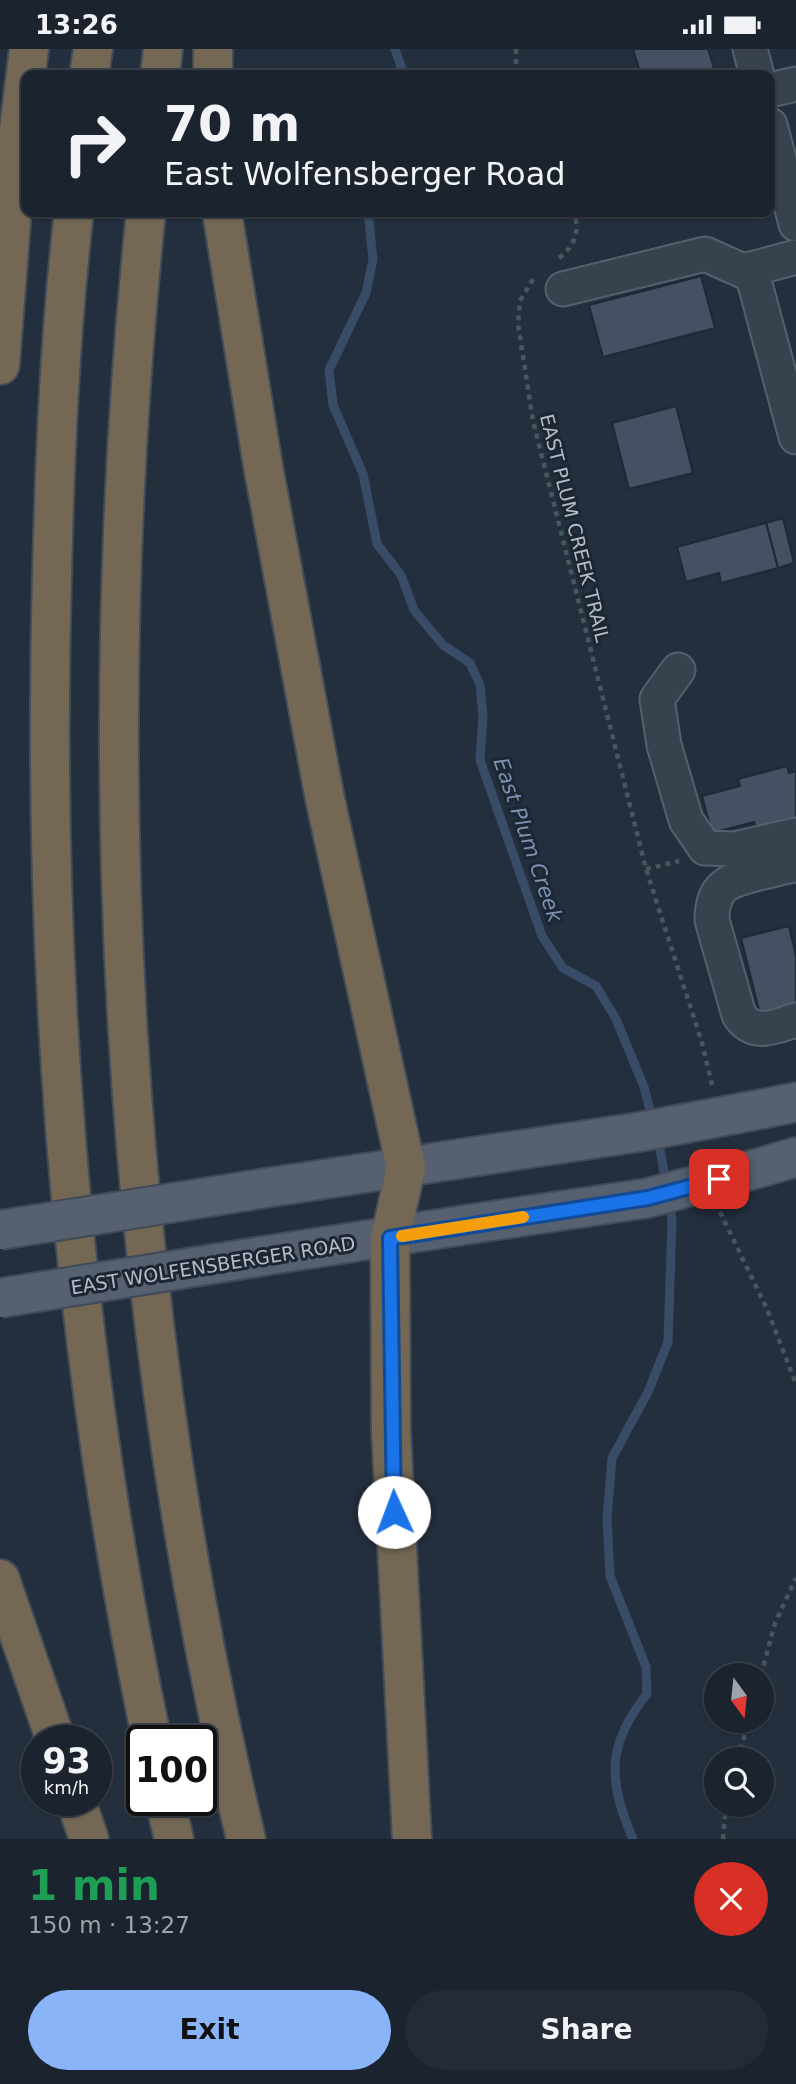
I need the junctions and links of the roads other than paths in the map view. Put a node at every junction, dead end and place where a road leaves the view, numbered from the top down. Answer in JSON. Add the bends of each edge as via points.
{"nodes":[{"id":1,"x":29,"y":49,"type":"edge"},
{"id":2,"x":93,"y":49,"type":"edge"},
{"id":3,"x":163,"y":49,"type":"edge"},
{"id":4,"x":213,"y":49,"type":"edge"},
{"id":5,"x":750,"y":49,"type":"edge"},
{"id":6,"x":26,"y":70,"type":"edge"},
{"id":7,"x":90,"y":70,"type":"edge"},
{"id":8,"x":161,"y":70,"type":"edge"},
{"id":9,"x":213,"y":70,"type":"edge"},
{"id":10,"x":756,"y":70,"type":"edge"},
{"id":11,"x":796,"y":84,"type":"edge"},
{"id":12,"x":775,"y":89,"type":"edge"},
{"id":13,"x":21,"y":113,"type":"edge"},
{"id":14,"x":775,"y":144,"type":"edge"},
{"id":15,"x":74,"y":217,"type":"edge"},
{"id":16,"x":146,"y":217,"type":"edge"},
{"id":17,"x":223,"y":217,"type":"edge"},
{"id":18,"x":795,"y":219,"type":"edge"},
{"id":19,"x":796,"y":257,"type":"edge"},
{"id":20,"x":751,"y":272,"type":"junction"},
{"id":21,"x":552,"y":275,"type":"road end"},
{"id":22,"x":0,"y":365,"type":"edge"},
{"id":23,"x":796,"y":437,"type":"edge"},
{"id":24,"x":678,"y":670,"type":"dead end"},
{"id":25,"x":796,"y":835,"type":"edge"},
{"id":26,"x":796,"y":865,"type":"edge"},
{"id":27,"x":796,"y":1020,"type":"edge"},
{"id":28,"x":779,"y":1105,"type":"edge"},
{"id":29,"x":787,"y":1159,"type":"edge"},
{"id":30,"x":406,"y":1168,"type":"junction"},
{"id":31,"x":0,"y":1230,"type":"edge"},
{"id":32,"x":390,"y":1238,"type":"junction"},
{"id":33,"x":0,"y":1298,"type":"edge"},
{"id":34,"x":0,"y":1579,"type":"edge"},
{"id":35,"x":50,"y":1725,"type":"edge"},
{"id":36,"x":149,"y":1725,"type":"edge"},
{"id":37,"x":81,"y":1816,"type":"edge"},
{"id":38,"x":169,"y":1816,"type":"edge"},
{"id":39,"x":89,"y":1839,"type":"edge"},
{"id":40,"x":174,"y":1839,"type":"edge"},
{"id":41,"x":246,"y":1839,"type":"edge"},
{"id":42,"x":412,"y":1839,"type":"edge"}],
"edges":[{"from":1,"to":6,"type":"highway"},
{"from":2,"to":7,"type":"highway"},
{"from":3,"to":8,"type":"highway"},
{"from":4,"to":9,"type":"highway"},
{"from":5,"to":10,"type":"street"},
{"from":11,"to":12,"type":"street"},
{"from":13,"to":22,"type":"highway"},
{"from":14,"to":18,"type":"street"},
{"from":15,"to":36,"type":"highway","via":[[56,420],[50,661],[55,1004],[99,1440],[121,1587]]},
{"from":16,"to":41,"type":"highway","via":[[124,504],[119,853],[124,958],[147,1238],[176,1483]]},
{"from":17,"to":30,"type":"highway","via":[[325,799]]},
{"from":19,"to":20,"type":"street"},
{"from":20,"to":21,"type":"street","via":[[705,254]]},
{"from":20,"to":23,"type":"street"},
{"from":24,"to":25,"type":"street","via":[[657,699],[664,745],[686,820],[705,848],[734,849]]},
{"from":26,"to":27,"type":"street","via":[[729,881],[712,905],[715,932],[746,1025],[768,1028]]},
{"from":28,"to":30,"type":"main road","bridge":true},
{"from":29,"to":32,"type":"main road","name":"EAST WOLFENSBERGER ROAD","bridge":true,"via":[[648,1198]]},
{"from":30,"to":31,"type":"main road","bridge":true},
{"from":30,"to":32,"type":"highway"},
{"from":32,"to":33,"type":"main road","name":"EAST WOLFENSBERGER ROAD","bridge":true},
{"from":32,"to":42,"type":"highway","via":[[395,1554]]},
{"from":34,"to":35,"type":"highway"},
{"from":37,"to":39,"type":"highway"},
{"from":38,"to":40,"type":"highway"}]}
